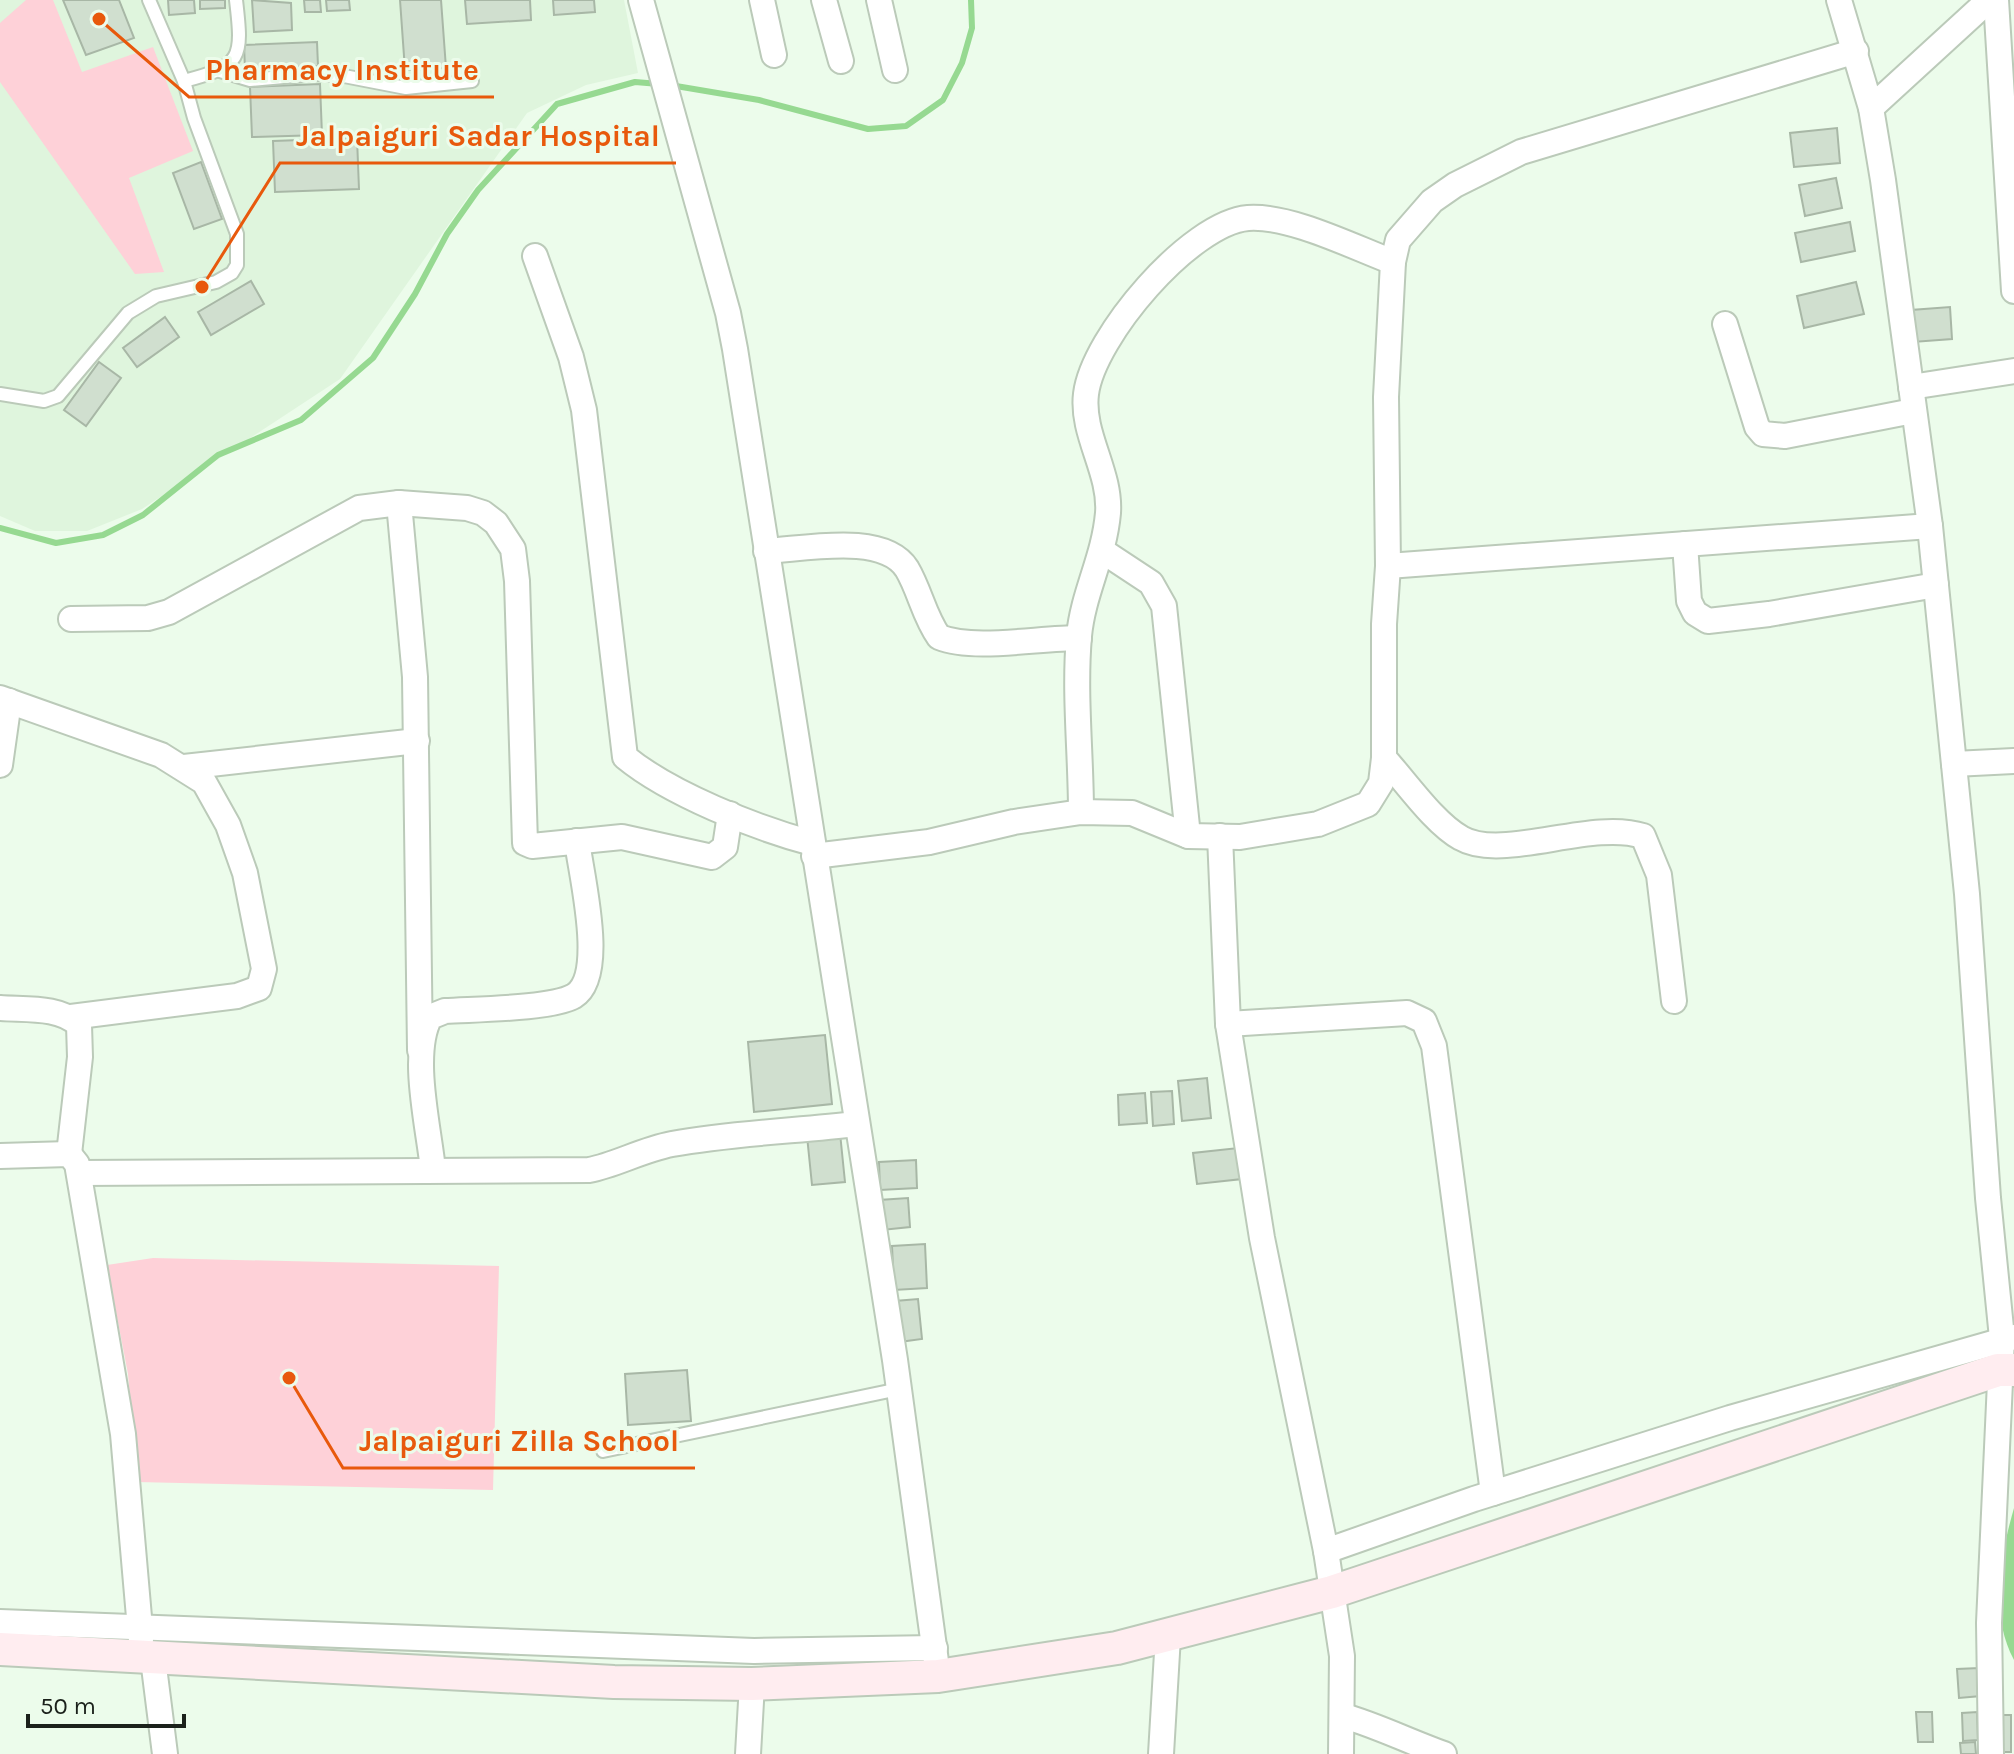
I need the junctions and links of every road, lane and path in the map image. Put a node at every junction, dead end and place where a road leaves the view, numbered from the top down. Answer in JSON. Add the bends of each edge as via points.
{"nodes":[{"id":1,"x":149,"y":0,"type":"edge"},
{"id":2,"x":236,"y":0,"type":"edge"},
{"id":3,"x":641,"y":0,"type":"edge"},
{"id":4,"x":762,"y":0,"type":"edge"},
{"id":5,"x":824,"y":0,"type":"edge"},
{"id":6,"x":879,"y":0,"type":"edge"},
{"id":7,"x":1839,"y":0,"type":"edge"},
{"id":8,"x":1989,"y":0,"type":"edge"},
{"id":9,"x":1996,"y":0,"type":"edge"},
{"id":10,"x":1856,"y":51,"type":"junction"},
{"id":11,"x":774,"y":55,"type":"dead end"},
{"id":12,"x":841,"y":61,"type":"dead end"},
{"id":13,"x":895,"y":70,"type":"dead end"},
{"id":14,"x":220,"y":71,"type":"junction"},
{"id":15,"x":184,"y":81,"type":"junction"},
{"id":16,"x":472,"y":81,"type":"dead end"},
{"id":17,"x":1871,"y":108,"type":"junction"},
{"id":18,"x":535,"y":256,"type":"dead end"},
{"id":19,"x":1393,"y":262,"type":"junction"},
{"id":20,"x":2014,"y":291,"type":"edge"},
{"id":21,"x":1725,"y":324,"type":"dead end"},
{"id":22,"x":2014,"y":371,"type":"edge"},
{"id":23,"x":0,"y":394,"type":"edge"},
{"id":24,"x":1912,"y":399,"type":"junction"},
{"id":25,"x":399,"y":503,"type":"junction"},
{"id":26,"x":1930,"y":526,"type":"junction"},
{"id":27,"x":1685,"y":544,"type":"junction"},
{"id":28,"x":766,"y":551,"type":"junction"},
{"id":29,"x":1104,"y":552,"type":"junction"},
{"id":30,"x":1388,"y":566,"type":"junction"},
{"id":31,"x":1936,"y":585,"type":"junction"},
{"id":32,"x":71,"y":619,"type":"dead end"},
{"id":33,"x":1079,"y":638,"type":"junction"},
{"id":34,"x":4,"y":700,"type":"edge"},
{"id":35,"x":417,"y":741,"type":"junction"},
{"id":36,"x":1384,"y":758,"type":"junction"},
{"id":37,"x":2014,"y":761,"type":"edge"},
{"id":38,"x":1954,"y":764,"type":"junction"},
{"id":39,"x":0,"y":765,"type":"edge"},
{"id":40,"x":184,"y":767,"type":"junction"},
{"id":41,"x":1081,"y":812,"type":"junction"},
{"id":42,"x":730,"y":814,"type":"junction"},
{"id":43,"x":1188,"y":836,"type":"junction"},
{"id":44,"x":1220,"y":836,"type":"junction"},
{"id":45,"x":577,"y":841,"type":"junction"},
{"id":46,"x":813,"y":850,"type":"junction"},
{"id":47,"x":1674,"y":1001,"type":"dead end"},
{"id":48,"x":0,"y":1008,"type":"edge"},
{"id":49,"x":71,"y":1017,"type":"junction"},
{"id":50,"x":1228,"y":1024,"type":"junction"},
{"id":51,"x":420,"y":1050,"type":"junction"},
{"id":52,"x":857,"y":1124,"type":"junction"},
{"id":53,"x":0,"y":1156,"type":"edge"},
{"id":54,"x":74,"y":1163,"type":"junction"},
{"id":55,"x":433,"y":1170,"type":"junction"},
{"id":56,"x":2008,"y":1337,"type":"edge"},
{"id":57,"x":2006,"y":1370,"type":"edge"},
{"id":58,"x":899,"y":1389,"type":"junction"},
{"id":59,"x":603,"y":1451,"type":"dead end"},
{"id":60,"x":1493,"y":1493,"type":"junction"},
{"id":61,"x":1326,"y":1551,"type":"junction"},
{"id":62,"x":1332,"y":1592,"type":"junction"},
{"id":63,"x":0,"y":1622,"type":"edge"},
{"id":64,"x":140,"y":1626,"type":"junction"},
{"id":65,"x":1168,"y":1636,"type":"junction"},
{"id":66,"x":0,"y":1649,"type":"edge"},
{"id":67,"x":148,"y":1659,"type":"junction"},
{"id":68,"x":936,"y":1662,"type":"junction"},
{"id":69,"x":752,"y":1684,"type":"junction"},
{"id":70,"x":1344,"y":1716,"type":"junction"},
{"id":71,"x":165,"y":1754,"type":"edge"},
{"id":72,"x":748,"y":1754,"type":"edge"},
{"id":73,"x":1161,"y":1754,"type":"edge"},
{"id":74,"x":1341,"y":1754,"type":"edge"},
{"id":75,"x":1444,"y":1754,"type":"edge"},
{"id":76,"x":1991,"y":1754,"type":"edge"}],
"edges":[{"from":1,"to":15,"type":"lane"},
{"from":2,"to":14,"type":"lane","via":[[238,46],[231,63]]},
{"from":3,"to":28,"type":"street","via":[[728,313]]},
{"from":4,"to":11,"type":"street"},
{"from":5,"to":12,"type":"street"},
{"from":6,"to":13,"type":"street"},
{"from":7,"to":10,"type":"street"},
{"from":8,"to":17,"type":"street"},
{"from":9,"to":20,"type":"street"},
{"from":10,"to":17,"type":"street"},
{"from":10,"to":19,"type":"street","via":[[1488,165],[1432,201],[1398,240]]},
{"from":14,"to":15,"type":"lane"},
{"from":14,"to":16,"type":"lane","via":[[250,80],[316,74],[406,88]]},
{"from":15,"to":23,"type":"lane","via":[[237,234],[237,265],[216,282],[141,302],[58,396],[44,401]]},
{"from":17,"to":24,"type":"street"},
{"from":18,"to":42,"type":"street","via":[[584,410],[625,757]]},
{"from":19,"to":29,"type":"street","via":[[1300,228],[1247,218],[1226,225],[1155,277],[1126,310],[1086,394],[1108,507]]},
{"from":19,"to":30,"type":"street","via":[[1386,397]]},
{"from":21,"to":24,"type":"street","via":[[1763,434],[1785,436]]},
{"from":22,"to":24,"type":"street"},
{"from":24,"to":26,"type":"street"},
{"from":25,"to":32,"type":"street","via":[[342,514],[169,612],[148,618]]},
{"from":25,"to":35,"type":"street"},
{"from":25,"to":45,"type":"street","via":[[483,513],[513,549],[522,688],[523,838],[532,846]]},
{"from":26,"to":27,"type":"street"},
{"from":26,"to":31,"type":"street"},
{"from":27,"to":30,"type":"street"},
{"from":27,"to":31,"type":"street","via":[[1689,601],[1708,621]]},
{"from":28,"to":33,"type":"street","via":[[885,549],[907,570],[939,637],[951,642]]},
{"from":28,"to":46,"type":"street"},
{"from":29,"to":33,"type":"street"},
{"from":29,"to":43,"type":"street","via":[[1151,583],[1164,606]]},
{"from":30,"to":36,"type":"street"},
{"from":31,"to":38,"type":"street"},
{"from":33,"to":41,"type":"street"},
{"from":34,"to":39,"type":"street"},
{"from":34,"to":40,"type":"street"},
{"from":35,"to":40,"type":"street"},
{"from":35,"to":51,"type":"street"},
{"from":36,"to":44,"type":"street","via":[[1376,795],[1347,815],[1282,832]]},
{"from":36,"to":47,"type":"street","via":[[1450,831],[1476,845],[1612,831],[1643,836],[1659,875]]},
{"from":37,"to":38,"type":"street"},
{"from":38,"to":56,"type":"street"},
{"from":40,"to":49,"type":"street","via":[[204,782],[237,850],[264,969],[259,988],[237,996]]},
{"from":41,"to":43,"type":"street","via":[[1132,813]]},
{"from":41,"to":46,"type":"street","via":[[929,842]]},
{"from":42,"to":45,"type":"street","via":[[725,847],[712,857],[637,838]]},
{"from":42,"to":46,"type":"street"},
{"from":43,"to":44,"type":"street"},
{"from":44,"to":50,"type":"street"},
{"from":45,"to":51,"type":"street","via":[[591,948],[586,983],[576,995],[558,1002],[445,1011],[430,1017]]},
{"from":46,"to":52,"type":"street"},
{"from":48,"to":49,"type":"street"},
{"from":49,"to":54,"type":"street","via":[[79,1025],[80,1057]]},
{"from":50,"to":60,"type":"street","via":[[1407,1013],[1424,1021],[1434,1046]]},
{"from":50,"to":61,"type":"street","via":[[1262,1238]]},
{"from":51,"to":55,"type":"street"},
{"from":52,"to":55,"type":"street","via":[[676,1144],[589,1170]]},
{"from":52,"to":58,"type":"street"},
{"from":53,"to":54,"type":"street"},
{"from":54,"to":55,"type":"street"},
{"from":54,"to":64,"type":"street","via":[[123,1434]]},
{"from":56,"to":57,"type":"street"},
{"from":56,"to":60,"type":"street"},
{"from":57,"to":62,"type":"street"},
{"from":57,"to":76,"type":"street","via":[[1989,1623]]},
{"from":58,"to":59,"type":"lane"},
{"from":58,"to":68,"type":"street"},
{"from":60,"to":61,"type":"street"},
{"from":61,"to":62,"type":"street"},
{"from":62,"to":65,"type":"street"},
{"from":62,"to":70,"type":"street"},
{"from":63,"to":64,"type":"street"},
{"from":64,"to":67,"type":"street"},
{"from":64,"to":68,"type":"street"},
{"from":65,"to":68,"type":"street","via":[[1117,1648]]},
{"from":65,"to":73,"type":"street"},
{"from":66,"to":67,"type":"street"},
{"from":67,"to":69,"type":"street"},
{"from":67,"to":71,"type":"street"},
{"from":68,"to":69,"type":"street"},
{"from":69,"to":72,"type":"street"},
{"from":70,"to":74,"type":"street"},
{"from":70,"to":75,"type":"street"}]}
